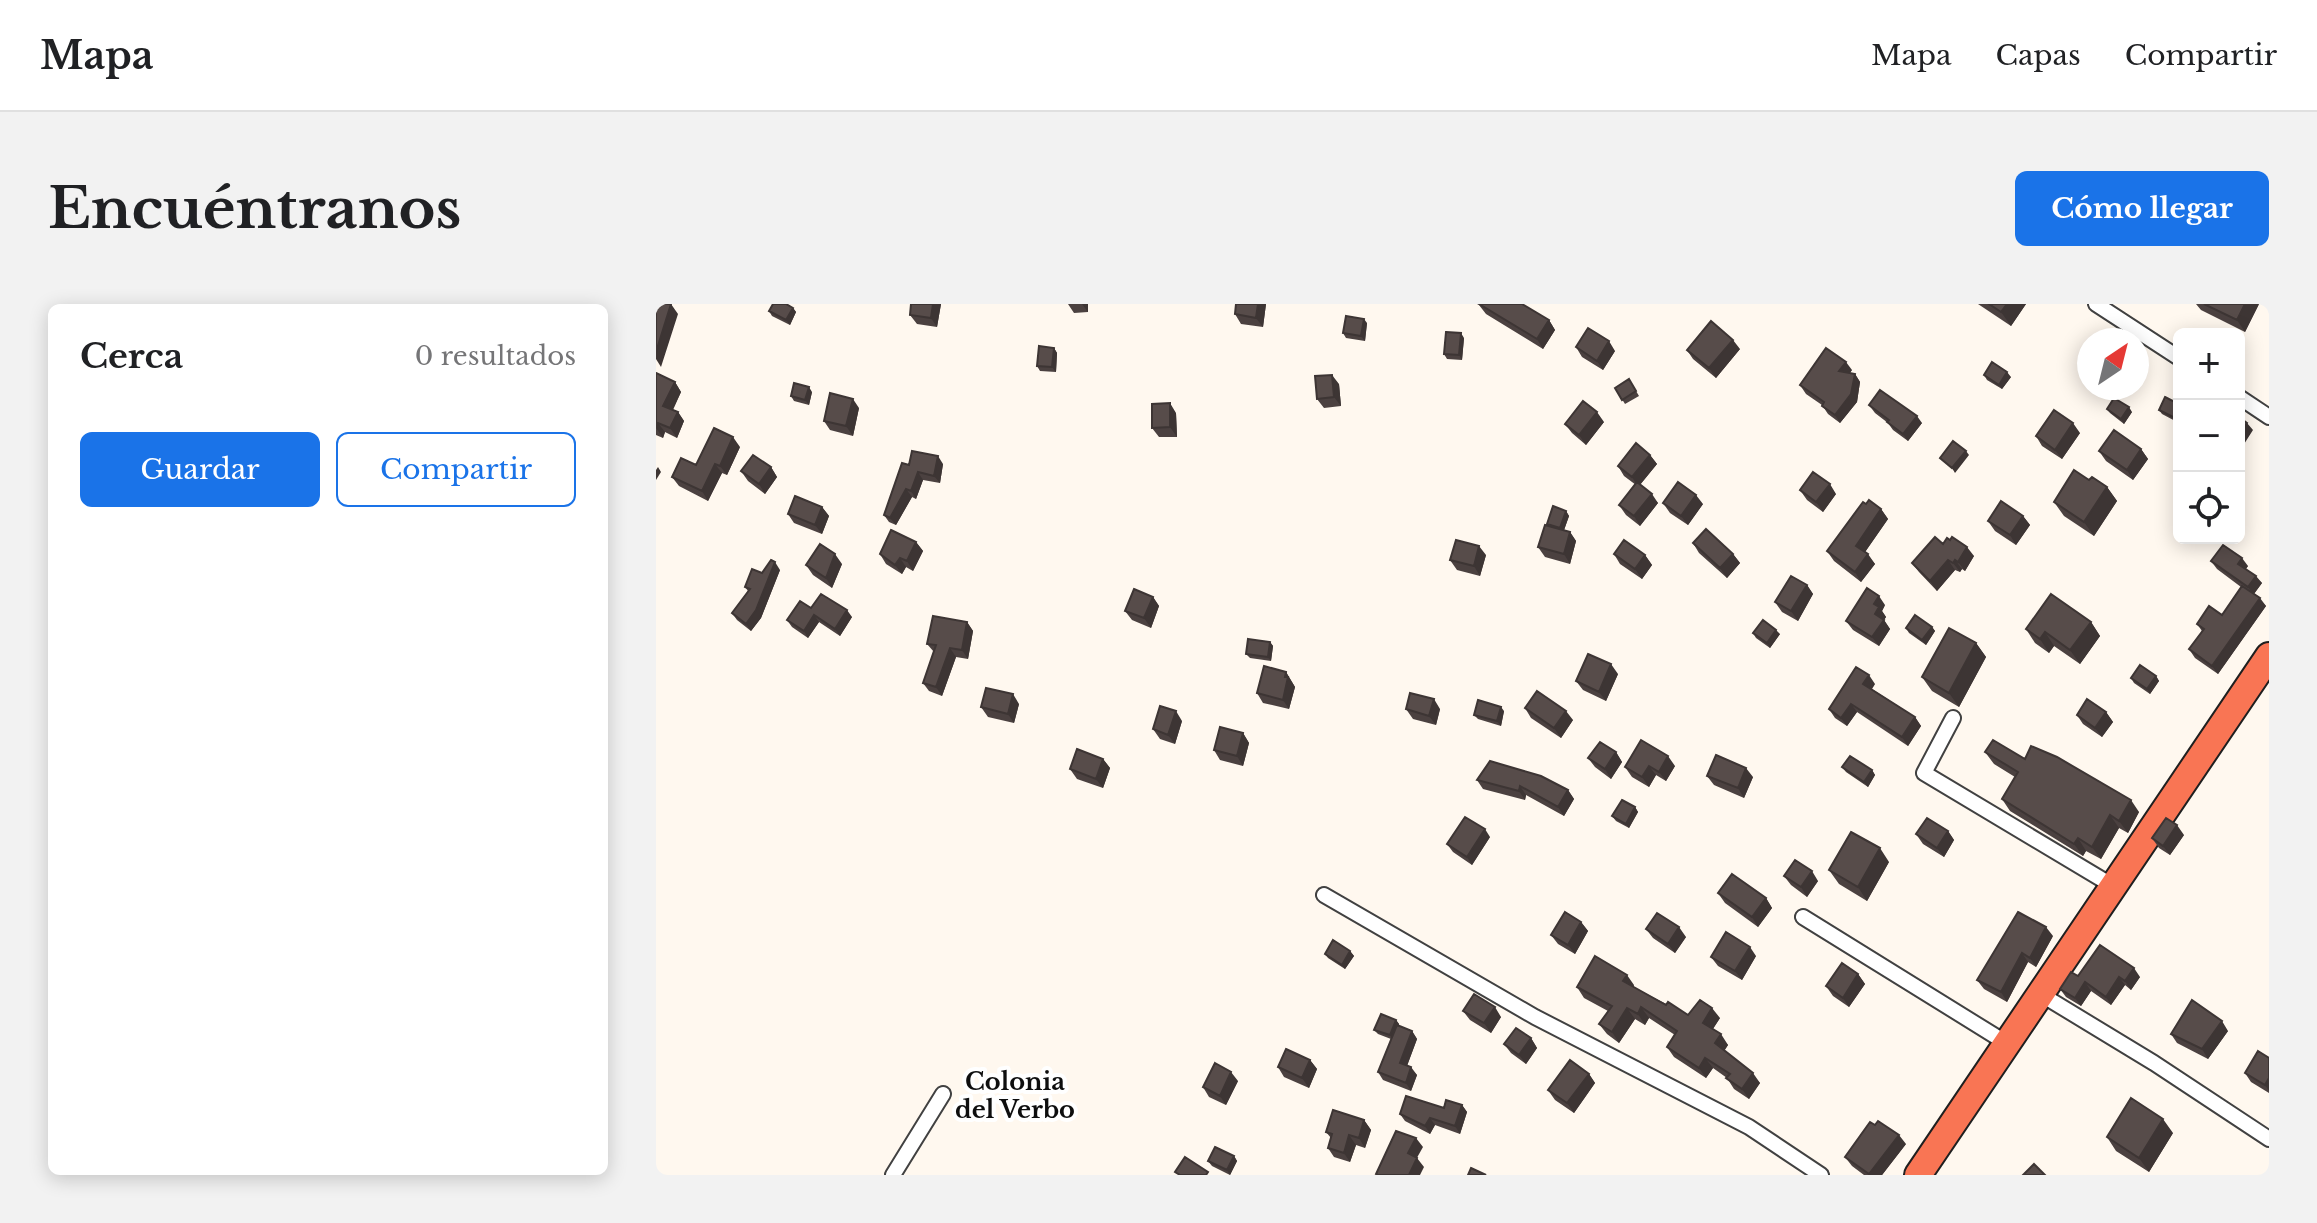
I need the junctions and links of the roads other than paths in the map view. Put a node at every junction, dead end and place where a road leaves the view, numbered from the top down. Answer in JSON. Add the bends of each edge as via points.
{"nodes":[{"id":1,"x":2096,"y":304,"type":"edge"},
{"id":2,"x":2173,"y":354,"type":"edge"},
{"id":3,"x":2244,"y":400,"type":"edge"},
{"id":4,"x":2269,"y":417,"type":"edge"},
{"id":5,"x":2268,"y":660,"type":"edge"},
{"id":6,"x":1953,"y":718,"type":"dead end"},
{"id":7,"x":2113,"y":886,"type":"junction"},
{"id":8,"x":1324,"y":895,"type":"dead end"},
{"id":9,"x":1803,"y":917,"type":"dead end"},
{"id":10,"x":2042,"y":995,"type":"junction"},
{"id":11,"x":2008,"y":1044,"type":"junction"},
{"id":12,"x":943,"y":1094,"type":"dead end"},
{"id":13,"x":2269,"y":1139,"type":"edge"},
{"id":14,"x":893,"y":1175,"type":"edge"},
{"id":15,"x":1821,"y":1175,"type":"edge"},
{"id":16,"x":1918,"y":1175,"type":"edge"}],
"edges":[{"from":1,"to":2,"type":"street"},
{"from":3,"to":4,"type":"street"},
{"from":5,"to":7,"type":"highway"},
{"from":6,"to":7,"type":"street","via":[[1924,773]]},
{"from":7,"to":10,"type":"highway"},
{"from":8,"to":15,"type":"street","via":[[1535,1017],[1749,1127]]},
{"from":9,"to":11,"type":"street"},
{"from":10,"to":11,"type":"highway"},
{"from":10,"to":13,"type":"street"},
{"from":11,"to":16,"type":"highway"},
{"from":12,"to":14,"type":"street"}]}
